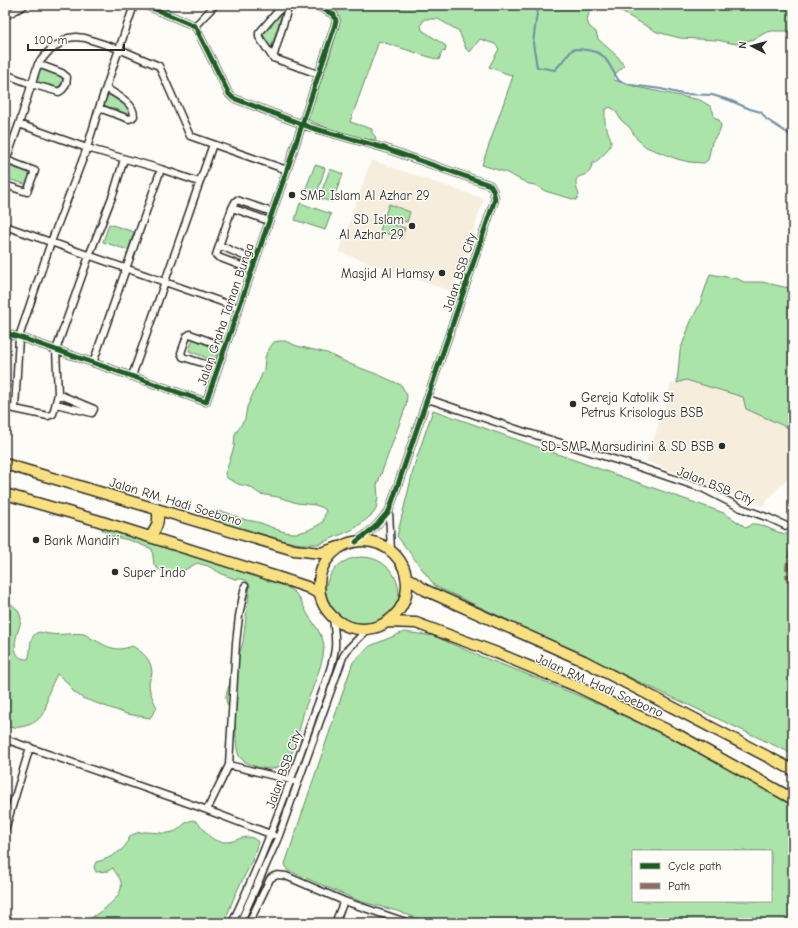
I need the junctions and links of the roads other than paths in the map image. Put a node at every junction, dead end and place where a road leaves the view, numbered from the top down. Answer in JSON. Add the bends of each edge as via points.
{"nodes":[{"id":1,"x":25,"y":5,"type":"edge"},
{"id":2,"x":134,"y":5,"type":"edge"},
{"id":3,"x":145,"y":5,"type":"edge"},
{"id":4,"x":215,"y":5,"type":"edge"},
{"id":5,"x":287,"y":5,"type":"edge"},
{"id":6,"x":316,"y":5,"type":"edge"},
{"id":7,"x":5,"y":16,"type":"edge"},
{"id":8,"x":195,"y":26,"type":"junction"},
{"id":9,"x":120,"y":49,"type":"junction"},
{"id":10,"x":273,"y":58,"type":"junction"},
{"id":11,"x":38,"y":64,"type":"junction"},
{"id":12,"x":5,"y":74,"type":"edge"},
{"id":13,"x":318,"y":74,"type":"junction"},
{"id":14,"x":31,"y":84,"type":"junction"},
{"id":15,"x":106,"y":88,"type":"junction"},
{"id":16,"x":99,"y":108,"type":"junction"},
{"id":17,"x":19,"y":124,"type":"junction"},
{"id":18,"x":302,"y":124,"type":"junction"},
{"id":19,"x":213,"y":144,"type":"junction"},
{"id":20,"x":87,"y":148,"type":"junction"},
{"id":21,"x":124,"y":159,"type":"junction"},
{"id":22,"x":6,"y":162,"type":"edge"},
{"id":23,"x":161,"y":169,"type":"junction"},
{"id":24,"x":287,"y":170,"type":"junction"},
{"id":25,"x":199,"y":182,"type":"junction"},
{"id":26,"x":5,"y":185,"type":"edge"},
{"id":27,"x":232,"y":208,"type":"junction"},
{"id":28,"x":272,"y":212,"type":"junction"},
{"id":29,"x":269,"y":220,"type":"junction"},
{"id":30,"x":5,"y":226,"type":"edge"},
{"id":31,"x":51,"y":242,"type":"junction"},
{"id":32,"x":219,"y":245,"type":"junction"},
{"id":33,"x":89,"y":256,"type":"junction"},
{"id":34,"x":255,"y":260,"type":"junction"},
{"id":35,"x":126,"y":268,"type":"junction"},
{"id":36,"x":252,"y":270,"type":"junction"},
{"id":37,"x":164,"y":282,"type":"junction"},
{"id":38,"x":239,"y":308,"type":"junction"},
{"id":39,"x":5,"y":333,"type":"edge"},
{"id":40,"x":18,"y":337,"type":"junction"},
{"id":41,"x":225,"y":347,"type":"junction"},
{"id":42,"x":56,"y":350,"type":"junction"},
{"id":43,"x":93,"y":363,"type":"junction"},
{"id":44,"x":218,"y":368,"type":"junction"},
{"id":45,"x":132,"y":376,"type":"junction"},
{"id":46,"x":58,"y":394,"type":"junction"},
{"id":47,"x":428,"y":399,"type":"junction"},
{"id":48,"x":56,"y":404,"type":"junction"},
{"id":49,"x":5,"y":406,"type":"edge"},
{"id":50,"x":15,"y":409,"type":"junction"},
{"id":51,"x":5,"y":464,"type":"edge"},
{"id":52,"x":5,"y":494,"type":"edge"},
{"id":53,"x":157,"y":509,"type":"junction"},
{"id":54,"x":389,"y":511,"type":"junction"},
{"id":55,"x":791,"y":528,"type":"edge"},
{"id":56,"x":150,"y":537,"type":"junction"},
{"id":57,"x":356,"y":542,"type":"junction"},
{"id":58,"x":340,"y":547,"type":"junction"},
{"id":59,"x":391,"y":551,"type":"junction"},
{"id":60,"x":406,"y":577,"type":"junction"},
{"id":61,"x":245,"y":586,"type":"dead end"},
{"id":62,"x":320,"y":594,"type":"junction"},
{"id":63,"x":333,"y":618,"type":"junction"},
{"id":64,"x":386,"y":622,"type":"junction"},
{"id":65,"x":368,"y":629,"type":"junction"},
{"id":66,"x":5,"y":739,"type":"edge"},
{"id":67,"x":30,"y":747,"type":"junction"},
{"id":68,"x":228,"y":765,"type":"junction"},
{"id":69,"x":793,"y":770,"type":"edge"},
{"id":70,"x":295,"y":781,"type":"junction"},
{"id":71,"x":793,"y":799,"type":"edge"},
{"id":72,"x":207,"y":810,"type":"junction"},
{"id":73,"x":5,"y":830,"type":"edge"},
{"id":74,"x":270,"y":834,"type":"junction"},
{"id":75,"x":278,"y":838,"type":"junction"},
{"id":76,"x":344,"y":901,"type":"junction"},
{"id":77,"x":232,"y":923,"type":"edge"},
{"id":78,"x":240,"y":923,"type":"edge"},
{"id":79,"x":249,"y":923,"type":"edge"},
{"id":80,"x":335,"y":923,"type":"edge"},
{"id":81,"x":406,"y":923,"type":"edge"}],
"edges":[{"from":1,"to":7,"type":"street"},
{"from":2,"to":9,"type":"street"},
{"from":3,"to":8,"type":"street"},
{"from":4,"to":8,"type":"street"},
{"from":5,"to":10,"type":"street"},
{"from":5,"to":10,"type":"street","via":[[278,11],[259,33]]},
{"from":6,"to":13,"type":"street","name":"Jalan Graha Taman Bunga","via":[[334,15],[336,21]]},
{"from":8,"to":18,"type":"street","via":[[231,96]]},
{"from":9,"to":11,"type":"street","via":[[85,38],[68,38],[48,52]]},
{"from":9,"to":15,"type":"street"},
{"from":9,"to":19,"type":"street","via":[[160,66],[189,135]]},
{"from":10,"to":13,"type":"street"},
{"from":11,"to":14,"type":"street"},
{"from":11,"to":14,"type":"street","via":[[64,75],[67,79],[64,89],[59,92]]},
{"from":12,"to":14,"type":"street"},
{"from":13,"to":18,"type":"street","name":"Jalan Graha Taman Bunga"},
{"from":14,"to":17,"type":"street"},
{"from":15,"to":16,"type":"street"},
{"from":15,"to":16,"type":"street","via":[[130,104],[134,116],[129,119]]},
{"from":16,"to":20,"type":"street"},
{"from":17,"to":20,"type":"street"},
{"from":17,"to":22,"type":"street"},
{"from":18,"to":24,"type":"street","name":"Jalan Graha Taman Bunga"},
{"from":18,"to":47,"type":"street","name":"Jalan BSB City","via":[[384,148],[490,185],[493,190],[495,199]]},
{"from":19,"to":24,"type":"street"},
{"from":19,"to":25,"type":"street"},
{"from":20,"to":21,"type":"street"},
{"from":20,"to":31,"type":"street"},
{"from":21,"to":23,"type":"street"},
{"from":21,"to":33,"type":"street"},
{"from":22,"to":26,"type":"street","via":[[35,171],[26,192]]},
{"from":23,"to":25,"type":"street"},
{"from":23,"to":35,"type":"street"},
{"from":24,"to":28,"type":"street","name":"Jalan Graha Taman Bunga"},
{"from":25,"to":37,"type":"street"},
{"from":27,"to":28,"type":"street","via":[[237,200]]},
{"from":27,"to":29,"type":"street"},
{"from":27,"to":32,"type":"street"},
{"from":28,"to":29,"type":"street","name":"Jalan Graha Taman Bunga"},
{"from":29,"to":34,"type":"street","name":"Jalan Graha Taman Bunga"},
{"from":30,"to":31,"type":"street","name":"Jalan Graha Taman Bunga"},
{"from":31,"to":33,"type":"street","name":"Jalan Graha Taman Bunga"},
{"from":31,"to":40,"type":"street"},
{"from":32,"to":34,"type":"street"},
{"from":32,"to":36,"type":"street","name":"Jalan Graha Taman Bunga","via":[[216,254],[218,257]]},
{"from":33,"to":35,"type":"street","name":"Jalan Graha Taman Bunga"},
{"from":33,"to":42,"type":"street"},
{"from":34,"to":36,"type":"street","name":"Jalan Graha Taman Bunga"},
{"from":35,"to":37,"type":"street","name":"Jalan Graha Taman Bunga"},
{"from":35,"to":43,"type":"street"},
{"from":36,"to":38,"type":"street","name":"Jalan Graha Taman Bunga"},
{"from":37,"to":38,"type":"street","name":"Jalan Graha Taman Bunga"},
{"from":37,"to":45,"type":"street"},
{"from":38,"to":41,"type":"street","name":"Jalan Graha Taman Bunga"},
{"from":39,"to":40,"type":"street","name":"Jalan Graha Taman Bunga"},
{"from":40,"to":42,"type":"street","name":"Jalan Graha Taman Bunga"},
{"from":40,"to":50,"type":"street"},
{"from":41,"to":44,"type":"street","name":"Jalan Graha Taman Bunga"},
{"from":41,"to":44,"type":"street","name":"Jalan Graha Taman Bunga","via":[[190,334],[181,353],[184,357]]},
{"from":42,"to":43,"type":"street","name":"Jalan Graha Taman Bunga"},
{"from":42,"to":46,"type":"street"},
{"from":43,"to":45,"type":"street","name":"Jalan Graha Taman Bunga"},
{"from":44,"to":45,"type":"street","name":"Jalan Graha Taman Bunga","via":[[206,402]]},
{"from":46,"to":48,"type":"street"},
{"from":46,"to":48,"type":"street","via":[[94,409],[92,413]]},
{"from":47,"to":54,"type":"street","name":"Jalan BSB City"},
{"from":47,"to":55,"type":"street","name":"Jalan BSB City","via":[[704,489],[740,508]]},
{"from":48,"to":50,"type":"street","via":[[53,414],[49,416]]},
{"from":49,"to":50,"type":"street"},
{"from":51,"to":53,"type":"main road","name":"Jalan RM. Hadi Soebono"},
{"from":52,"to":56,"type":"main road"},
{"from":53,"to":56,"type":"main road","via":[[158,520]]},
{"from":53,"to":58,"type":"main road","name":"Jalan RM. Hadi Soebono","via":[[294,550],[321,553]]},
{"from":54,"to":57,"type":"street","name":"Jalan BSB City","via":[[375,527]]},
{"from":54,"to":59,"type":"street","name":"Jalan BSB City"},
{"from":56,"to":62,"type":"main road","via":[[294,582]]},
{"from":57,"to":58,"type":"main road","name":"Jalan RM. Hadi Soebono"},
{"from":57,"to":59,"type":"main road","name":"Jalan RM. Hadi Soebono","via":[[375,542]]},
{"from":58,"to":62,"type":"main road","name":"Jalan RM. Hadi Soebono","via":[[329,556],[322,568]]},
{"from":59,"to":60,"type":"main road","name":"Jalan RM. Hadi Soebono","via":[[402,564]]},
{"from":60,"to":64,"type":"main road","name":"Jalan RM. Hadi Soebono","via":[[403,602],[396,614]]},
{"from":60,"to":69,"type":"main road","name":"Jalan RM. Hadi Soebono","via":[[425,590],[584,661]]},
{"from":61,"to":68,"type":"street","via":[[237,636]]},
{"from":62,"to":63,"type":"main road","name":"Jalan RM. Hadi Soebono"},
{"from":63,"to":65,"type":"main road","name":"Jalan RM. Hadi Soebono","via":[[352,628]]},
{"from":63,"to":70,"type":"street","name":"Jalan BSB City","via":[[335,649]]},
{"from":64,"to":65,"type":"main road","name":"Jalan RM. Hadi Soebono"},
{"from":64,"to":71,"type":"main road","name":"Jalan RM. Hadi Soebono","via":[[416,623],[576,686],[680,736]]},
{"from":65,"to":70,"type":"street","name":"Jalan BSB City","via":[[343,657]]},
{"from":66,"to":67,"type":"street"},
{"from":67,"to":72,"type":"street"},
{"from":67,"to":73,"type":"street"},
{"from":68,"to":70,"type":"street"},
{"from":68,"to":72,"type":"street"},
{"from":70,"to":74,"type":"street","name":"Jalan BSB City"},
{"from":70,"to":75,"type":"street","name":"Jalan BSB City"},
{"from":72,"to":74,"type":"street"},
{"from":74,"to":75,"type":"street"},
{"from":74,"to":77,"type":"street","name":"Jalan BSB City"},
{"from":75,"to":78,"type":"street","name":"Jalan BSB City"},
{"from":76,"to":79,"type":"street","via":[[286,876],[277,875],[270,879]]},
{"from":76,"to":80,"type":"street"},
{"from":76,"to":81,"type":"street"}]}
